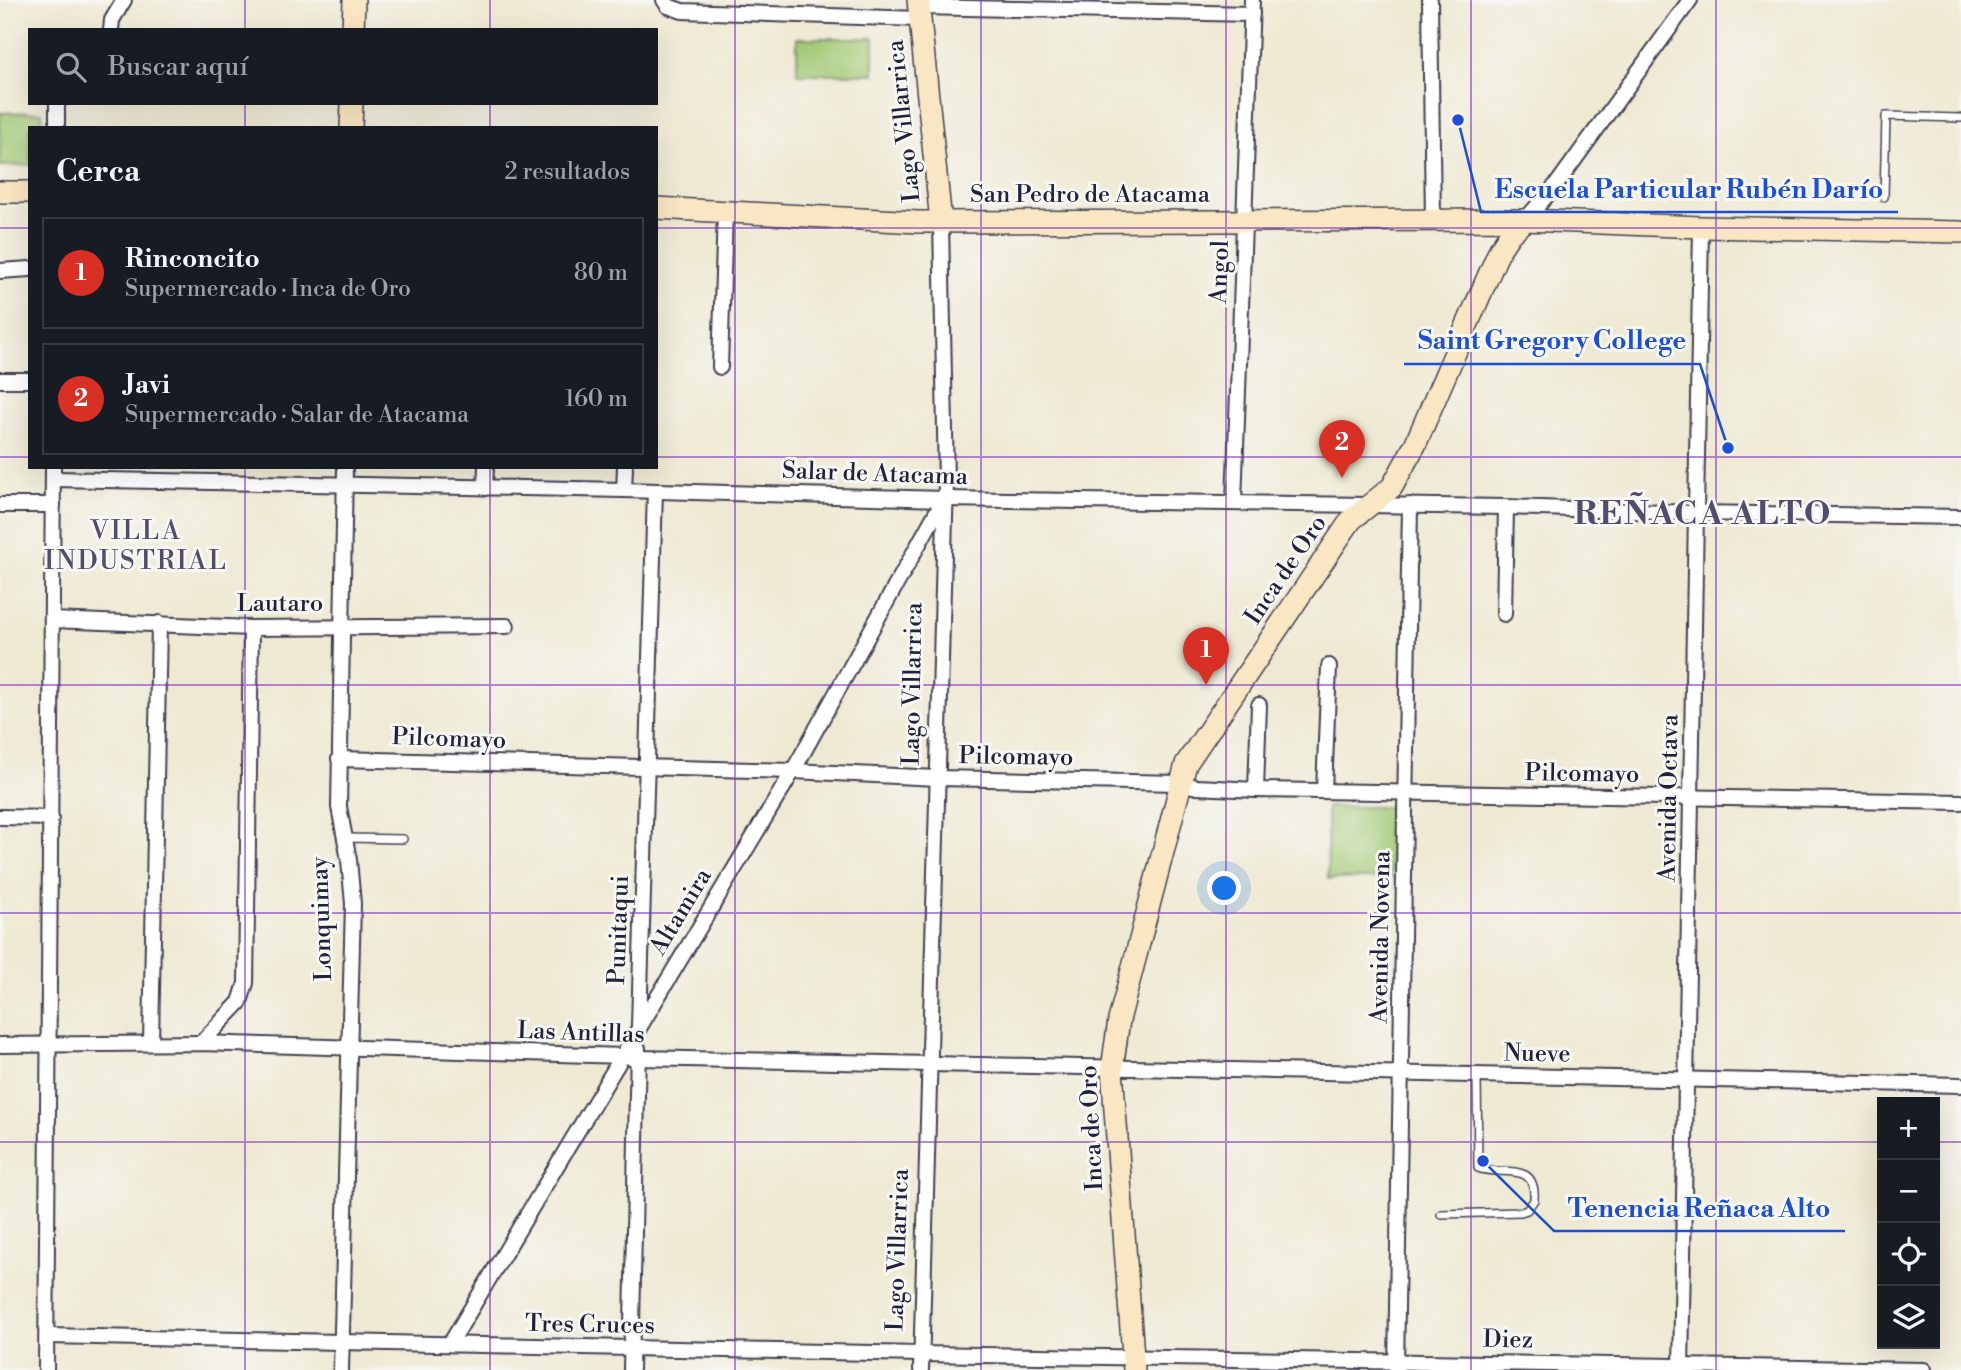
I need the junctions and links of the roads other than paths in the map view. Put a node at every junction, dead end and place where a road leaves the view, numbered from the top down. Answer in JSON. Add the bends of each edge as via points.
{"nodes":[{"id":1,"x":124,"y":0,"type":"edge"},
{"id":2,"x":354,"y":0,"type":"edge"},
{"id":3,"x":1430,"y":0,"type":"edge"},
{"id":4,"x":1690,"y":0,"type":"edge"},
{"id":5,"x":666,"y":3,"type":"edge"},
{"id":6,"x":1252,"y":7,"type":"edge"},
{"id":7,"x":919,"y":9,"type":"edge"},
{"id":8,"x":111,"y":28,"type":"edge"},
{"id":9,"x":353,"y":28,"type":"edge"},
{"id":10,"x":57,"y":105,"type":"edge"},
{"id":11,"x":352,"y":105,"type":"edge"},
{"id":12,"x":1961,"y":118,"type":"edge"},
{"id":13,"x":57,"y":126,"type":"edge"},
{"id":14,"x":351,"y":126,"type":"edge"},
{"id":15,"x":0,"y":192,"type":"edge"},
{"id":16,"x":28,"y":192,"type":"edge"},
{"id":17,"x":1884,"y":197,"type":"dead end"},
{"id":18,"x":658,"y":208,"type":"edge"},
{"id":19,"x":725,"y":212,"type":"junction"},
{"id":20,"x":1525,"y":220,"type":"junction"},
{"id":21,"x":1244,"y":221,"type":"junction"},
{"id":22,"x":1433,"y":221,"type":"junction"},
{"id":23,"x":941,"y":222,"type":"junction"},
{"id":24,"x":1701,"y":227,"type":"junction"},
{"id":25,"x":1961,"y":232,"type":"edge"},
{"id":26,"x":28,"y":269,"type":"edge"},
{"id":27,"x":0,"y":271,"type":"edge"},
{"id":28,"x":720,"y":368,"type":"dead end"},
{"id":29,"x":0,"y":380,"type":"edge"},
{"id":30,"x":28,"y":380,"type":"edge"},
{"id":31,"x":204,"y":469,"type":"edge"},
{"id":32,"x":345,"y":469,"type":"edge"},
{"id":33,"x":486,"y":469,"type":"edge"},
{"id":34,"x":625,"y":469,"type":"edge"},
{"id":35,"x":53,"y":473,"type":"edge"},
{"id":36,"x":204,"y":482,"type":"junction"},
{"id":37,"x":345,"y":484,"type":"junction"},
{"id":38,"x":485,"y":488,"type":"junction"},
{"id":39,"x":624,"y":490,"type":"junction"},
{"id":40,"x":655,"y":491,"type":"junction"},
{"id":41,"x":944,"y":499,"type":"junction"},
{"id":42,"x":1234,"y":503,"type":"junction"},
{"id":43,"x":0,"y":505,"type":"edge"},
{"id":44,"x":53,"y":505,"type":"junction"},
{"id":45,"x":1369,"y":505,"type":"junction"},
{"id":46,"x":1410,"y":505,"type":"junction"},
{"id":47,"x":1506,"y":507,"type":"junction"},
{"id":48,"x":1696,"y":513,"type":"junction"},
{"id":49,"x":1961,"y":517,"type":"edge"},
{"id":50,"x":1504,"y":614,"type":"dead end"},
{"id":51,"x":52,"y":620,"type":"junction"},
{"id":52,"x":159,"y":623,"type":"junction"},
{"id":53,"x":508,"y":626,"type":"dead end"},
{"id":54,"x":341,"y":627,"type":"junction"},
{"id":55,"x":251,"y":628,"type":"junction"},
{"id":56,"x":1328,"y":666,"type":"dead end"},
{"id":57,"x":1259,"y":705,"type":"dead end"},
{"id":58,"x":339,"y":759,"type":"junction"},
{"id":59,"x":647,"y":768,"type":"junction"},
{"id":60,"x":793,"y":771,"type":"junction"},
{"id":61,"x":937,"y":778,"type":"junction"},
{"id":62,"x":1180,"y":783,"type":"junction"},
{"id":63,"x":1256,"y":790,"type":"junction"},
{"id":64,"x":1324,"y":791,"type":"junction"},
{"id":65,"x":1405,"y":793,"type":"junction"},
{"id":66,"x":1691,"y":799,"type":"junction"},
{"id":67,"x":1961,"y":802,"type":"edge"},
{"id":68,"x":0,"y":817,"type":"edge"},
{"id":69,"x":51,"y":818,"type":"junction"},
{"id":70,"x":345,"y":838,"type":"junction"},
{"id":71,"x":403,"y":839,"type":"dead end"},
{"id":72,"x":639,"y":1027,"type":"junction"},
{"id":73,"x":150,"y":1043,"type":"junction"},
{"id":74,"x":49,"y":1044,"type":"junction"},
{"id":75,"x":201,"y":1044,"type":"junction"},
{"id":76,"x":0,"y":1045,"type":"edge"},
{"id":77,"x":349,"y":1048,"type":"junction"},
{"id":78,"x":631,"y":1057,"type":"junction"},
{"id":79,"x":930,"y":1063,"type":"junction"},
{"id":80,"x":1112,"y":1069,"type":"junction"},
{"id":81,"x":1402,"y":1075,"type":"junction"},
{"id":82,"x":1478,"y":1076,"type":"junction"},
{"id":83,"x":1686,"y":1080,"type":"junction"},
{"id":84,"x":1961,"y":1085,"type":"edge"},
{"id":85,"x":1441,"y":1214,"type":"dead end"},
{"id":86,"x":47,"y":1336,"type":"junction"},
{"id":87,"x":341,"y":1343,"type":"junction"},
{"id":88,"x":450,"y":1344,"type":"junction"},
{"id":89,"x":631,"y":1349,"type":"junction"},
{"id":90,"x":921,"y":1354,"type":"junction"},
{"id":91,"x":1133,"y":1364,"type":"edge"},
{"id":92,"x":1396,"y":1366,"type":"edge"},
{"id":93,"x":1681,"y":1368,"type":"edge"},
{"id":94,"x":46,"y":1370,"type":"edge"},
{"id":95,"x":341,"y":1370,"type":"edge"},
{"id":96,"x":631,"y":1370,"type":"edge"},
{"id":97,"x":921,"y":1370,"type":"edge"},
{"id":98,"x":1924,"y":1370,"type":"edge"}],
"edges":[{"from":1,"to":8,"type":"street"},
{"from":2,"to":9,"type":"street"},
{"from":3,"to":22,"type":"street"},
{"from":4,"to":20,"type":"street","name":"Inca de Oro","via":[[1557,184]]},
{"from":5,"to":7,"type":"street","via":[[682,11]]},
{"from":6,"to":7,"type":"street"},
{"from":6,"to":21,"type":"street","name":"Angol"},
{"from":7,"to":23,"type":"street","name":"Lago Villarrica"},
{"from":10,"to":13,"type":"street"},
{"from":11,"to":14,"type":"street"},
{"from":12,"to":17,"type":"lane","via":[[1886,117]]},
{"from":15,"to":16,"type":"street"},
{"from":18,"to":19,"type":"street","name":"San Pedro de Atacama"},
{"from":19,"to":23,"type":"street","name":"San Pedro de Atacama"},
{"from":19,"to":28,"type":"street"},
{"from":20,"to":22,"type":"street","name":"San Pedro de Atacama"},
{"from":20,"to":24,"type":"street","name":"San Pedro de Atacama"},
{"from":20,"to":45,"type":"street","name":"Inca de Oro","via":[[1500,249],[1415,445],[1392,487]]},
{"from":21,"to":22,"type":"street","name":"San Pedro de Atacama"},
{"from":21,"to":23,"type":"street","name":"San Pedro de Atacama"},
{"from":21,"to":42,"type":"street","name":"Angol"},
{"from":23,"to":41,"type":"street","name":"Lago Villarrica"},
{"from":24,"to":25,"type":"street","name":"San Pedro de Atacama"},
{"from":24,"to":48,"type":"street","name":"Avenida Octava"},
{"from":26,"to":27,"type":"street"},
{"from":29,"to":30,"type":"street"},
{"from":31,"to":36,"type":"street"},
{"from":32,"to":37,"type":"street","name":"Lonquimay"},
{"from":33,"to":38,"type":"street"},
{"from":34,"to":39,"type":"street"},
{"from":35,"to":36,"type":"street","name":"Salar de Atacama"},
{"from":35,"to":44,"type":"street"},
{"from":36,"to":37,"type":"street","name":"Salar de Atacama"},
{"from":37,"to":38,"type":"street","name":"Salar de Atacama"},
{"from":37,"to":54,"type":"street","name":"Lonquimay"},
{"from":38,"to":39,"type":"street","name":"Salar de Atacama"},
{"from":39,"to":40,"type":"street","name":"Salar de Atacama"},
{"from":40,"to":41,"type":"street","name":"Salar de Atacama"},
{"from":40,"to":59,"type":"street","name":"Punitaqui"},
{"from":41,"to":42,"type":"street","name":"Salar de Atacama"},
{"from":41,"to":60,"type":"street","name":"Altamira"},
{"from":41,"to":61,"type":"street","name":"Lago Villarrica"},
{"from":42,"to":45,"type":"street","name":"Salar de Atacama"},
{"from":43,"to":44,"type":"street"},
{"from":44,"to":51,"type":"street"},
{"from":45,"to":46,"type":"street","name":"Salar de Atacama"},
{"from":45,"to":62,"type":"street","name":"Inca de Oro","via":[[1351,520],[1294,603],[1186,764]]},
{"from":46,"to":47,"type":"street","name":"Salar de Atacama"},
{"from":46,"to":65,"type":"street","name":"Avenida Novena"},
{"from":47,"to":48,"type":"street","name":"Salar de Atacama"},
{"from":47,"to":50,"type":"street"},
{"from":48,"to":49,"type":"street","name":"Salar de Atacama"},
{"from":48,"to":66,"type":"street","name":"Avenida Octava"},
{"from":51,"to":52,"type":"street","name":"Lautaro"},
{"from":51,"to":69,"type":"street"},
{"from":52,"to":55,"type":"street","name":"Lautaro"},
{"from":52,"to":73,"type":"street"},
{"from":53,"to":54,"type":"street","name":"Lautaro"},
{"from":54,"to":55,"type":"street","name":"Lautaro"},
{"from":54,"to":58,"type":"street","name":"Lonquimay"},
{"from":55,"to":75,"type":"street","via":[[245,991]]},
{"from":56,"to":64,"type":"street"},
{"from":57,"to":63,"type":"street"},
{"from":58,"to":59,"type":"street","name":"Pilcomayo"},
{"from":58,"to":70,"type":"street","name":"Lonquimay","via":[[339,807]]},
{"from":59,"to":60,"type":"street","name":"Pilcomayo"},
{"from":59,"to":72,"type":"street","name":"Punitaqui"},
{"from":60,"to":61,"type":"street","name":"Pilcomayo"},
{"from":60,"to":72,"type":"street","name":"Altamira"},
{"from":61,"to":62,"type":"street","name":"Pilcomayo"},
{"from":61,"to":79,"type":"street","name":"Lago Villarrica"},
{"from":62,"to":63,"type":"street","name":"Pilcomayo"},
{"from":62,"to":80,"type":"street","name":"Inca de Oro","via":[[1119,1020]]},
{"from":63,"to":64,"type":"street","name":"Pilcomayo"},
{"from":64,"to":65,"type":"street","name":"Pilcomayo"},
{"from":65,"to":66,"type":"street","name":"Pilcomayo"},
{"from":65,"to":81,"type":"street","name":"Avenida Novena"},
{"from":66,"to":67,"type":"street","name":"Pilcomayo"},
{"from":66,"to":83,"type":"street","name":"Avenida Octava"},
{"from":68,"to":69,"type":"street"},
{"from":69,"to":74,"type":"street"},
{"from":70,"to":71,"type":"lane"},
{"from":70,"to":77,"type":"street","name":"Lonquimay","via":[[353,904]]},
{"from":72,"to":78,"type":"street","name":"Punitaqui"},
{"from":73,"to":74,"type":"street","name":"Las Antillas"},
{"from":73,"to":75,"type":"street","name":"Las Antillas"},
{"from":74,"to":76,"type":"street","name":"Las Antillas"},
{"from":74,"to":86,"type":"street"},
{"from":75,"to":77,"type":"street","name":"Las Antillas"},
{"from":77,"to":78,"type":"street","name":"Las Antillas"},
{"from":77,"to":87,"type":"street","name":"Lonquimay"},
{"from":78,"to":79,"type":"street","name":"Las Antillas"},
{"from":78,"to":88,"type":"street"},
{"from":78,"to":89,"type":"street","name":"Punitaqui"},
{"from":79,"to":80,"type":"street","name":"Las Antillas"},
{"from":79,"to":90,"type":"street","name":"Lago Villarrica"},
{"from":80,"to":81,"type":"street","name":"Nueve"},
{"from":80,"to":91,"type":"street","name":"Inca de Oro"},
{"from":81,"to":82,"type":"street","name":"Nueve"},
{"from":81,"to":92,"type":"street","name":"Avenida Novena"},
{"from":82,"to":83,"type":"street","name":"Nueve"},
{"from":82,"to":85,"type":"lane","via":[[1478,1168],[1529,1177],[1534,1200],[1521,1212]]},
{"from":83,"to":84,"type":"street","name":"Nueve"},
{"from":83,"to":93,"type":"street","name":"Avenida Octava"},
{"from":86,"to":87,"type":"street","name":"Tres Cruces"},
{"from":86,"to":94,"type":"street"},
{"from":87,"to":88,"type":"street","name":"Tres Cruces"},
{"from":87,"to":95,"type":"street","name":"Lonquimay"},
{"from":88,"to":89,"type":"street","name":"Tres Cruces"},
{"from":89,"to":90,"type":"street","name":"Tres Cruces"},
{"from":89,"to":96,"type":"street","name":"Punitaqui"},
{"from":90,"to":91,"type":"street","name":"Tres Cruces"},
{"from":90,"to":97,"type":"street","name":"Lago Villarrica"},
{"from":91,"to":92,"type":"street","name":"Diez"},
{"from":92,"to":93,"type":"street","name":"Diez"},
{"from":93,"to":98,"type":"street","name":"Diez"}]}
